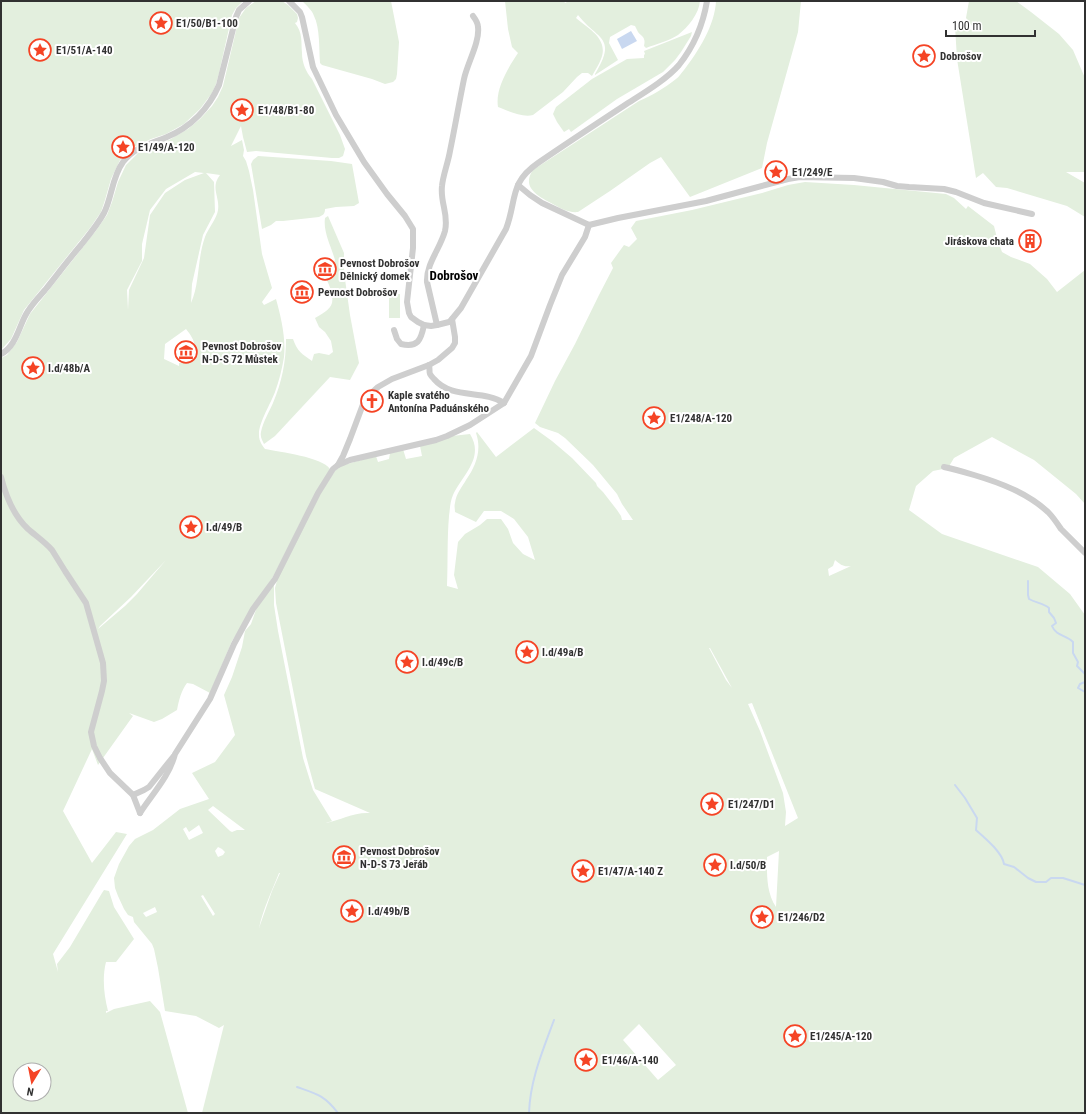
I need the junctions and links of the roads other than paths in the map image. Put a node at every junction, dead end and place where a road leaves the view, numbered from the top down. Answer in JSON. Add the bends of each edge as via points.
{"nodes":[{"id":1,"x":249,"y":1,"type":"edge"},
{"id":2,"x":289,"y":1,"type":"edge"},
{"id":3,"x":707,"y":1,"type":"edge"},
{"id":4,"x":473,"y":16,"type":"dead end"},
{"id":5,"x":518,"y":185,"type":"junction"},
{"id":6,"x":1032,"y":214,"type":"dead end"},
{"id":7,"x":589,"y":225,"type":"junction"},
{"id":8,"x":452,"y":319,"type":"junction"},
{"id":9,"x":424,"y":325,"type":"junction"},
{"id":10,"x":437,"y":325,"type":"junction"},
{"id":11,"x":394,"y":330,"type":"dead end"},
{"id":12,"x":1,"y":354,"type":"edge"},
{"id":13,"x":429,"y":365,"type":"junction"},
{"id":14,"x":416,"y":370,"type":"junction"},
{"id":15,"x":430,"y":375,"type":"junction"},
{"id":16,"x":504,"y":404,"type":"junction"},
{"id":17,"x":338,"y":465,"type":"junction"},
{"id":18,"x":944,"y":467,"type":"dead end"},
{"id":19,"x":1,"y":477,"type":"edge"},
{"id":20,"x":1085,"y":553,"type":"edge"},
{"id":21,"x":176,"y":754,"type":"junction"},
{"id":22,"x":133,"y":795,"type":"junction"}],
"edges":[{"from":1,"to":12,"type":"street","via":[[239,10],[236,17],[220,85],[215,95],[186,126],[136,150],[123,162],[104,213],[27,312],[14,340]]},
{"from":2,"to":9,"type":"street","via":[[300,12],[314,67],[336,115],[360,157],[406,216],[413,230],[408,309],[411,317]]},
{"from":3,"to":5,"type":"street","via":[[699,32],[676,68],[645,92],[531,168]]},
{"from":4,"to":10,"type":"street","via":[[478,24],[478,32],[464,79],[442,181],[441,194],[447,221],[445,232],[426,275]]},
{"from":5,"to":7,"type":"street","via":[[530,196]]},
{"from":5,"to":8,"type":"street","via":[[509,223],[502,238]]},
{"from":6,"to":7,"type":"street","via":[[984,203],[944,189],[897,186],[854,178],[800,177],[706,201]]},
{"from":7,"to":16,"type":"street","via":[[562,275],[531,356]]},
{"from":8,"to":10,"type":"street"},
{"from":8,"to":13,"type":"street","via":[[455,343]]},
{"from":9,"to":10,"type":"street"},
{"from":9,"to":11,"type":"street","via":[[420,339],[411,345],[401,344]]},
{"from":13,"to":14,"type":"street"},
{"from":13,"to":15,"type":"street"},
{"from":14,"to":15,"type":"street"},
{"from":14,"to":17,"type":"street","via":[[392,379],[365,399]]},
{"from":15,"to":16,"type":"street","via":[[436,382],[449,389]]},
{"from":16,"to":17,"type":"street","via":[[447,436]]},
{"from":17,"to":21,"type":"street","via":[[318,493],[275,579],[253,610],[234,644],[212,695]]},
{"from":18,"to":20,"type":"street","via":[[1010,487],[1039,504]]},
{"from":19,"to":22,"type":"street","via":[[7,498],[16,515],[52,550],[88,606],[104,671],[102,691],[91,732],[94,746],[110,773]]},
{"from":21,"to":22,"type":"street","via":[[150,787]]},
{"from":21,"to":22,"type":"street","via":[[166,777],[140,813]]}]}
